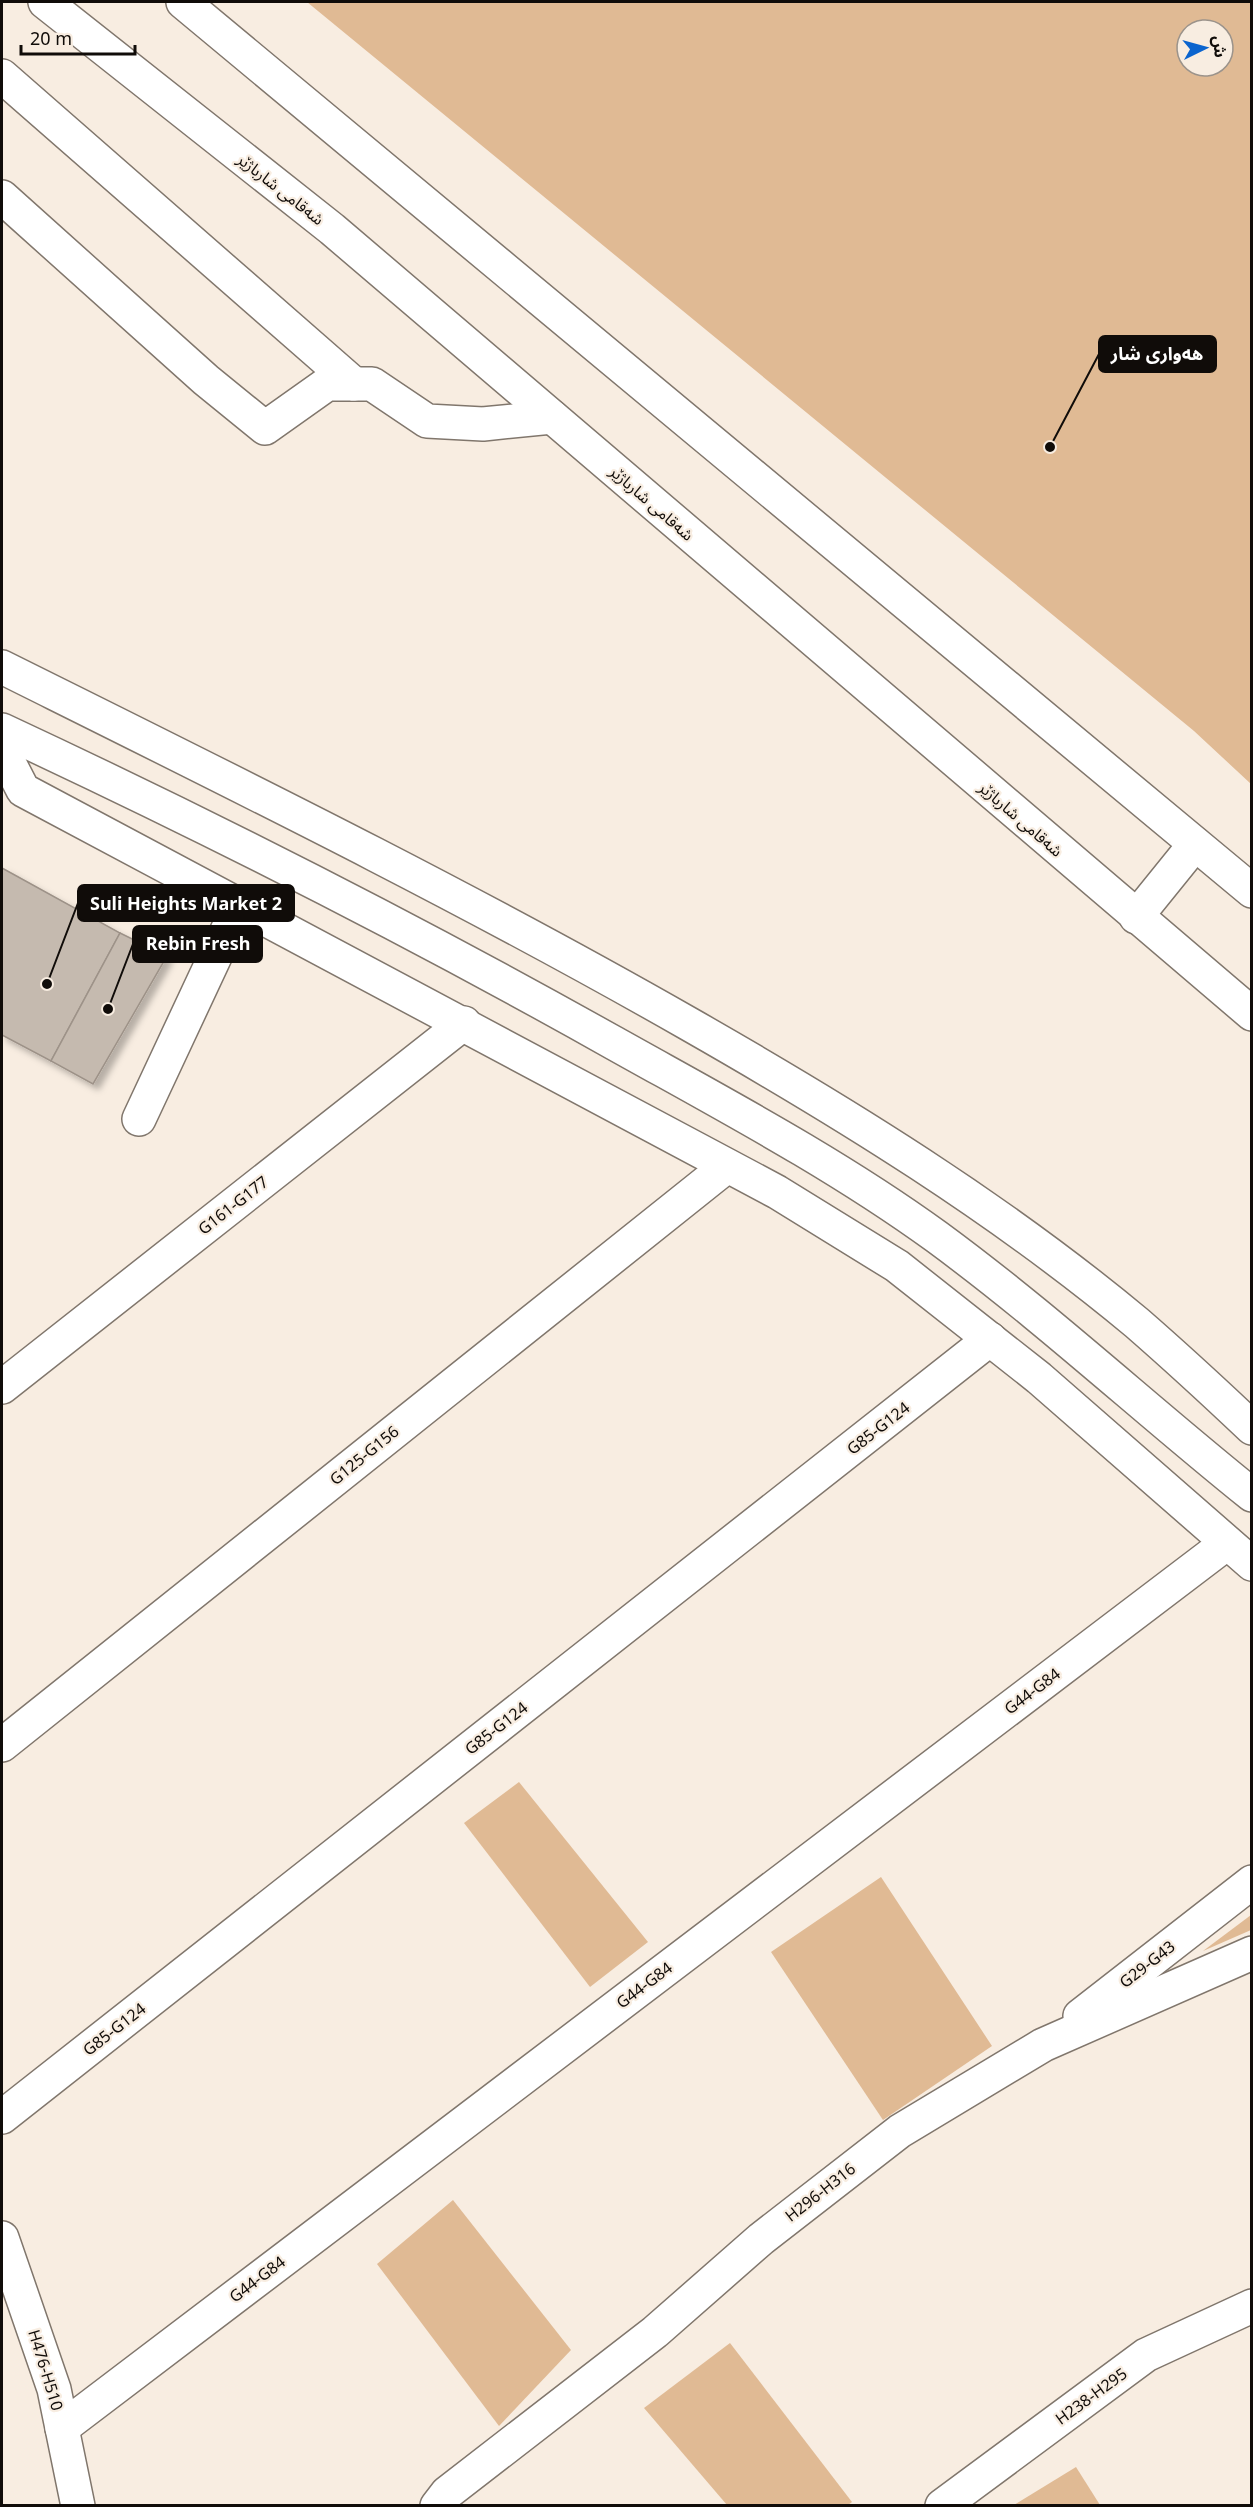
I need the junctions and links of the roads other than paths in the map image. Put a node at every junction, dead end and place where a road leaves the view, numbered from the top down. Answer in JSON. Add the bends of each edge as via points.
{"nodes":[{"id":1,"x":45,"y":2,"type":"edge"},
{"id":2,"x":183,"y":2,"type":"edge"},
{"id":3,"x":2,"y":76,"type":"edge"},
{"id":4,"x":2,"y":197,"type":"edge"},
{"id":5,"x":354,"y":384,"type":"junction"},
{"id":6,"x":552,"y":417,"type":"junction"},
{"id":7,"x":2,"y":667,"type":"edge"},
{"id":8,"x":2,"y":730,"type":"edge"},
{"id":9,"x":2,"y":749,"type":"edge"},
{"id":10,"x":1195,"y":844,"type":"junction"},
{"id":11,"x":1251,"y":891,"type":"edge"},
{"id":12,"x":240,"y":903,"type":"junction"},
{"id":13,"x":1136,"y":917,"type":"junction"},
{"id":14,"x":1251,"y":1014,"type":"edge"},
{"id":15,"x":464,"y":1023,"type":"junction"},
{"id":16,"x":139,"y":1119,"type":"dead end"},
{"id":17,"x":727,"y":1166,"type":"junction"},
{"id":18,"x":990,"y":1339,"type":"junction"},
{"id":19,"x":2,"y":1387,"type":"edge"},
{"id":20,"x":1251,"y":1428,"type":"edge"},
{"id":21,"x":1251,"y":1495,"type":"edge"},
{"id":22,"x":1227,"y":1543,"type":"junction"},
{"id":23,"x":1251,"y":1564,"type":"edge"},
{"id":24,"x":2,"y":1745,"type":"edge"},
{"id":25,"x":1251,"y":1882,"type":"edge"},
{"id":26,"x":1251,"y":1953,"type":"edge"},
{"id":27,"x":1043,"y":2045,"type":"junction"},
{"id":28,"x":2,"y":2117,"type":"edge"},
{"id":29,"x":2,"y":2238,"type":"edge"},
{"id":30,"x":1251,"y":2306,"type":"edge"},
{"id":31,"x":62,"y":2428,"type":"junction"},
{"id":32,"x":439,"y":2501,"type":"edge"},
{"id":33,"x":78,"y":2505,"type":"edge"},
{"id":34,"x":942,"y":2505,"type":"edge"}],
"edges":[{"from":1,"to":6,"type":"street","name":"شەقامی شارباژێر","via":[[332,229]]},
{"from":2,"to":10,"type":"street"},
{"from":3,"to":5,"type":"street"},
{"from":4,"to":5,"type":"street","via":[[265,428],[327,384]]},
{"from":5,"to":6,"type":"street","via":[[372,384],[427,421],[483,424]]},
{"from":6,"to":13,"type":"street","name":"شەقامی شارباژێر"},
{"from":7,"to":20,"type":"street","via":[[328,830],[582,964],[827,1104],[936,1173],[1040,1248],[1137,1323]]},
{"from":8,"to":21,"type":"street","via":[[302,874],[749,1117],[936,1236]]},
{"from":9,"to":12,"type":"street","via":[[23,790]]},
{"from":10,"to":11,"type":"street"},
{"from":10,"to":13,"type":"street"},
{"from":12,"to":15,"type":"street"},
{"from":12,"to":16,"type":"street"},
{"from":13,"to":14,"type":"street","name":"شەقامی شارباژێر"},
{"from":15,"to":17,"type":"street"},
{"from":15,"to":19,"type":"street","name":"G161-G177"},
{"from":17,"to":18,"type":"street","via":[[897,1266]]},
{"from":17,"to":24,"type":"street","name":"G125-G156"},
{"from":18,"to":22,"type":"street","via":[[1040,1378]]},
{"from":18,"to":28,"type":"street","name":"G85-G124"},
{"from":22,"to":23,"type":"street"},
{"from":22,"to":31,"type":"street","name":"G44-G84"},
{"from":25,"to":27,"type":"street","name":"G29-G43"},
{"from":26,"to":27,"type":"street","name":"H296-H316"},
{"from":27,"to":32,"type":"street","name":"H296-H316","via":[[900,2131]]},
{"from":29,"to":31,"type":"street","name":"H476-H510","via":[[54,2389]]},
{"from":30,"to":34,"type":"street","name":"H238-H295","via":[[1146,2355]]},
{"from":31,"to":33,"type":"street","name":"H476-H510"}]}
